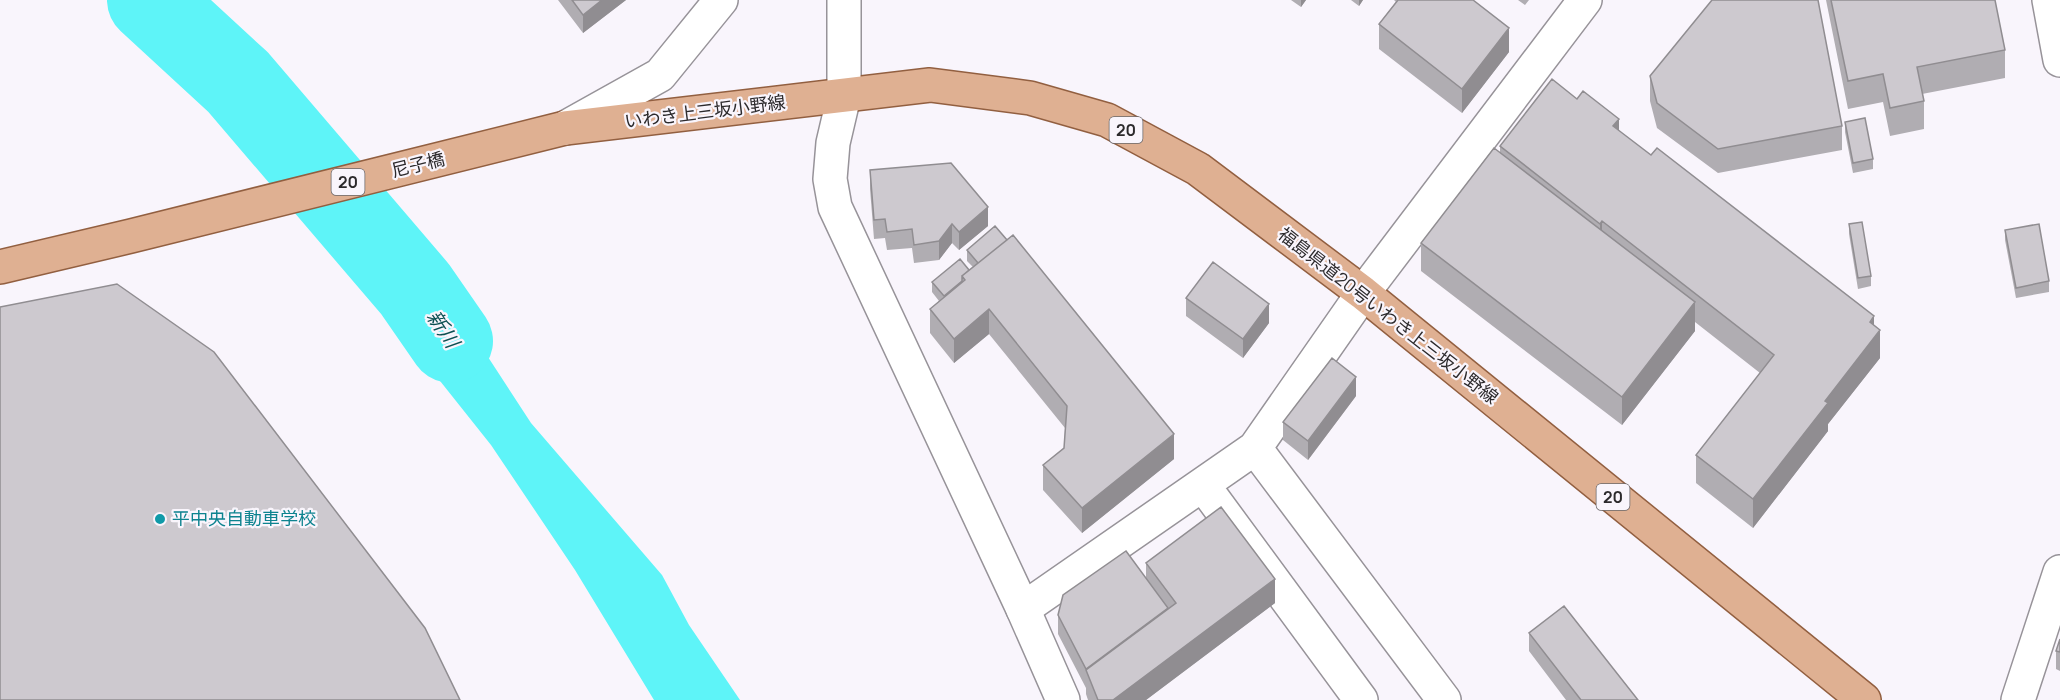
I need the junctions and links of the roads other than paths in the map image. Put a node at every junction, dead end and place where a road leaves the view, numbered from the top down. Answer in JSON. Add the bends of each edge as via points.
{"nodes":[{"id":1,"x":721,"y":0,"type":"edge"},
{"id":2,"x":844,"y":0,"type":"edge"},
{"id":3,"x":1585,"y":0,"type":"edge"},
{"id":4,"x":2049,"y":0,"type":"edge"},
{"id":5,"x":2060,"y":60,"type":"edge"},
{"id":6,"x":844,"y":96,"type":"junction"},
{"id":7,"x":565,"y":128,"type":"junction"},
{"id":8,"x":0,"y":267,"type":"edge"},
{"id":9,"x":1363,"y":293,"type":"junction"},
{"id":10,"x":1255,"y":448,"type":"junction"},
{"id":11,"x":1203,"y":485,"type":"junction"},
{"id":12,"x":2060,"y":572,"type":"edge"},
{"id":13,"x":1023,"y":609,"type":"junction"},
{"id":14,"x":1063,"y":700,"type":"edge"},
{"id":15,"x":1361,"y":700,"type":"edge"},
{"id":16,"x":1444,"y":700,"type":"edge"},
{"id":17,"x":1864,"y":700,"type":"edge"},
{"id":18,"x":2018,"y":700,"type":"edge"}],
"edges":[{"from":1,"to":7,"type":"street","via":[[660,75]]},
{"from":2,"to":6,"type":"street"},
{"from":3,"to":9,"type":"street"},
{"from":4,"to":5,"type":"street"},
{"from":6,"to":7,"type":"main road","name":"いわき上三坂小野線","number":"20"},
{"from":6,"to":9,"type":"main road","name":"福島県道20号いわき上三坂小野線","number":"20","via":[[930,84],[1030,98],[1107,120],[1198,169]]},
{"from":6,"to":13,"type":"street","via":[[830,179],[835,207]]},
{"from":7,"to":8,"type":"main road","name":"尼子橋","number":"20"},
{"from":9,"to":10,"type":"street"},
{"from":9,"to":17,"type":"main road","name":"福島県道20号いわき上三坂小野線","number":"20"},
{"from":10,"to":11,"type":"street"},
{"from":10,"to":16,"type":"street"},
{"from":11,"to":13,"type":"street"},
{"from":11,"to":15,"type":"street"},
{"from":12,"to":18,"type":"street"},
{"from":13,"to":14,"type":"street"}]}
